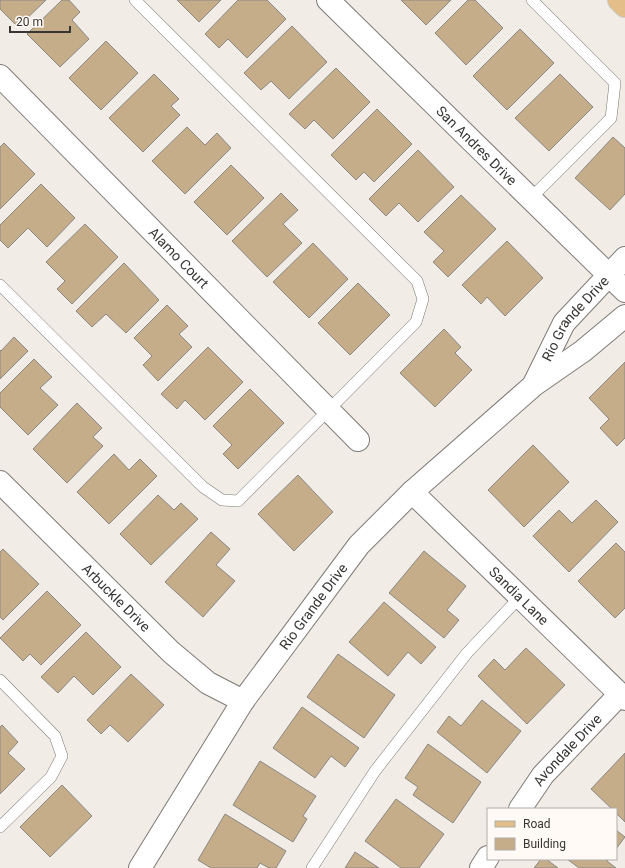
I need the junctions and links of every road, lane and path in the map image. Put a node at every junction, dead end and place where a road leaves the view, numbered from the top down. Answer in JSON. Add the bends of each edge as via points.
{"nodes":[{"id":1,"x":134,"y":0,"type":"edge"},
{"id":2,"x":328,"y":0,"type":"edge"},
{"id":3,"x":532,"y":0,"type":"edge"},
{"id":4,"x":619,"y":0,"type":"edge"},
{"id":5,"x":625,"y":6,"type":"edge"},
{"id":6,"x":0,"y":76,"type":"edge"},
{"id":7,"x":531,"y":198,"type":"junction"},
{"id":8,"x":625,"y":258,"type":"edge"},
{"id":9,"x":609,"y":275,"type":"junction"},
{"id":10,"x":0,"y":285,"type":"edge"},
{"id":11,"x":625,"y":291,"type":"edge"},
{"id":12,"x":625,"y":316,"type":"edge"},
{"id":13,"x":534,"y":385,"type":"junction"},
{"id":14,"x":329,"y":409,"type":"junction"},
{"id":15,"x":358,"y":440,"type":"dead end"},
{"id":16,"x":0,"y":482,"type":"edge"},
{"id":17,"x":412,"y":492,"type":"junction"},
{"id":18,"x":520,"y":597,"type":"junction"},
{"id":19,"x":0,"y":680,"type":"edge"},
{"id":20,"x":623,"y":697,"type":"edge"},
{"id":21,"x":243,"y":701,"type":"junction"},
{"id":22,"x":521,"y":808,"type":"edge"},
{"id":23,"x":0,"y":828,"type":"edge"},
{"id":24,"x":487,"y":859,"type":"edge"},
{"id":25,"x":140,"y":868,"type":"edge"},
{"id":26,"x":312,"y":868,"type":"edge"},
{"id":27,"x":481,"y":868,"type":"edge"}],
"edges":[{"from":1,"to":14,"type":"lane","via":[[417,281],[423,299],[416,322]]},
{"from":2,"to":7,"type":"street","name":"San Andres Drive"},
{"from":3,"to":7,"type":"lane","via":[[615,83],[611,118]]},
{"from":4,"to":5,"type":"main road"},
{"from":6,"to":14,"type":"street","name":"Alamo Court"},
{"from":7,"to":9,"type":"street","name":"San Andres Drive"},
{"from":8,"to":9,"type":"street","name":"Rio Grande Drive"},
{"from":9,"to":11,"type":"street","name":"San Andres Drive"},
{"from":9,"to":13,"type":"street","name":"Rio Grande Drive","via":[[564,323]]},
{"from":10,"to":14,"type":"lane","via":[[203,487],[222,500],[238,501]]},
{"from":12,"to":13,"type":"street","name":"Rio Grande Drive","via":[[583,351]]},
{"from":13,"to":17,"type":"street","name":"Rio Grande Drive"},
{"from":14,"to":15,"type":"street","name":"Alamo Court"},
{"from":16,"to":21,"type":"street","name":"Arbuckle Drive","via":[[171,652],[208,683]]},
{"from":17,"to":18,"type":"street","name":"Sandia Lane"},
{"from":17,"to":21,"type":"street","name":"Rio Grande Drive","via":[[359,545]]},
{"from":18,"to":20,"type":"street","name":"Sandia Lane"},
{"from":18,"to":26,"type":"lane","via":[[467,653],[380,765]]},
{"from":19,"to":23,"type":"lane","via":[[55,736],[62,756],[51,777]]},
{"from":20,"to":22,"type":"street","name":"Avondale Drive","via":[[543,775]]},
{"from":21,"to":25,"type":"street","name":"Rio Grande Drive"},
{"from":24,"to":27,"type":"street"}]}
